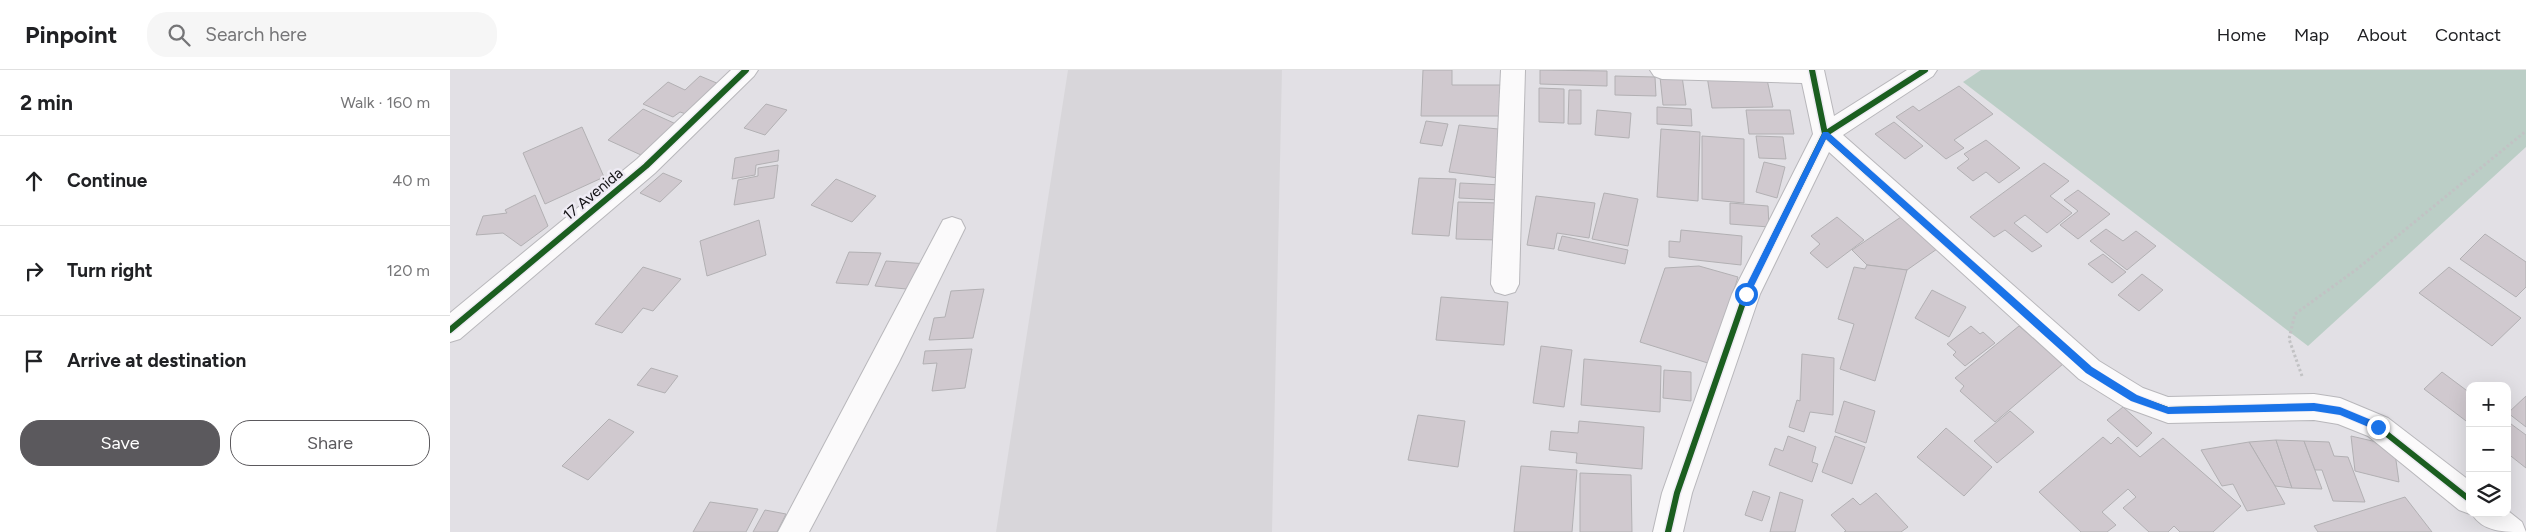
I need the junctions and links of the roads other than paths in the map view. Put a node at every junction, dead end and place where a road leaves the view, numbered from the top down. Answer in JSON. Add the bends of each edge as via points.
{"nodes":[{"id":1,"x":746,"y":70,"type":"edge"},
{"id":2,"x":1513,"y":70,"type":"edge"},
{"id":3,"x":1662,"y":70,"type":"edge"},
{"id":4,"x":1925,"y":70,"type":"edge"},
{"id":5,"x":1812,"y":72,"type":"edge"},
{"id":6,"x":1825,"y":134,"type":"junction"},
{"id":7,"x":952,"y":228,"type":"dead end"},
{"id":8,"x":1505,"y":284,"type":"dead end"},
{"id":9,"x":450,"y":330,"type":"edge"},
{"id":10,"x":2466,"y":497,"type":"edge"},
{"id":11,"x":2492,"y":517,"type":"edge"},
{"id":12,"x":793,"y":532,"type":"edge"},
{"id":13,"x":1668,"y":532,"type":"edge"},
{"id":14,"x":2511,"y":532,"type":"edge"}],
"edges":[{"from":1,"to":9,"type":"street","name":"17 Avenida","via":[[646,166]]},
{"from":2,"to":8,"type":"street"},
{"from":3,"to":5,"type":"street"},
{"from":4,"to":6,"type":"street"},
{"from":5,"to":6,"type":"street"},
{"from":6,"to":10,"type":"street","via":[[2089,370],[2134,398],[2168,410],[2314,407],[2340,411],[2378,427]]},
{"from":6,"to":13,"type":"street","via":[[1746,294],[1677,492]]},
{"from":7,"to":12,"type":"street"},
{"from":11,"to":14,"type":"street"}]}
